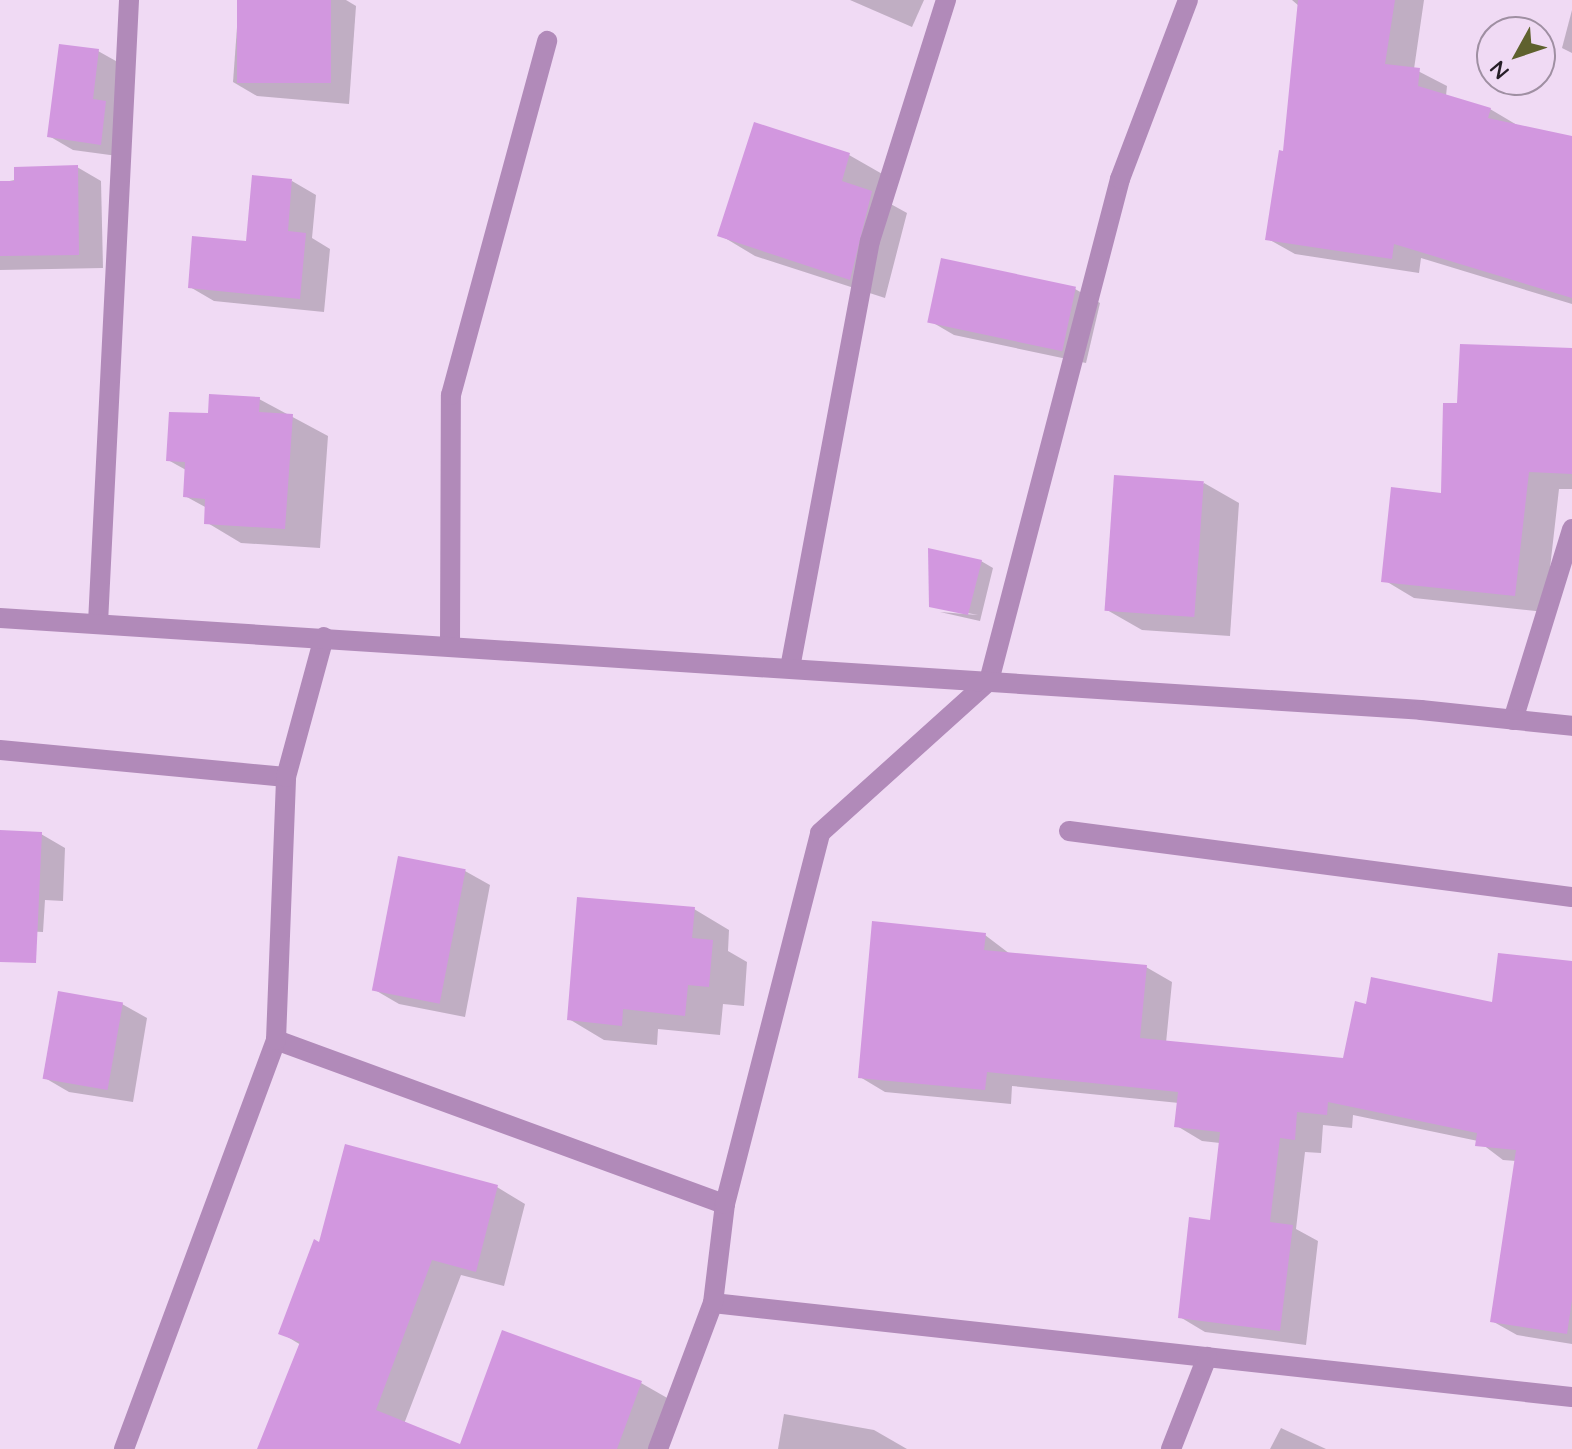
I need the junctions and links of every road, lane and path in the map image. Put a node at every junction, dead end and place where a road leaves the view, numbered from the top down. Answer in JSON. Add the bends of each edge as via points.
{"nodes":[{"id":1,"x":129,"y":0,"type":"edge"},
{"id":2,"x":946,"y":0,"type":"edge"},
{"id":3,"x":1188,"y":0,"type":"edge"},
{"id":4,"x":547,"y":41,"type":"dead end"},
{"id":5,"x":1572,"y":529,"type":"edge"},
{"id":6,"x":0,"y":618,"type":"edge"},
{"id":7,"x":98,"y":623,"type":"junction"},
{"id":8,"x":324,"y":637,"type":"junction"},
{"id":9,"x":450,"y":645,"type":"junction"},
{"id":10,"x":790,"y":668,"type":"junction"},
{"id":11,"x":989,"y":681,"type":"junction"},
{"id":12,"x":1513,"y":720,"type":"junction"},
{"id":13,"x":1572,"y":726,"type":"edge"},
{"id":14,"x":0,"y":750,"type":"edge"},
{"id":15,"x":286,"y":777,"type":"junction"},
{"id":16,"x":1069,"y":831,"type":"dead end"},
{"id":17,"x":1572,"y":897,"type":"edge"},
{"id":18,"x":276,"y":1040,"type":"junction"},
{"id":19,"x":725,"y":1204,"type":"junction"},
{"id":20,"x":713,"y":1303,"type":"junction"},
{"id":21,"x":1207,"y":1357,"type":"junction"},
{"id":22,"x":1572,"y":1397,"type":"edge"},
{"id":23,"x":124,"y":1449,"type":"edge"},
{"id":24,"x":658,"y":1449,"type":"edge"},
{"id":25,"x":1171,"y":1449,"type":"edge"}],
"edges":[{"from":1,"to":7,"type":"street"},
{"from":2,"to":10,"type":"street","via":[[870,241]]},
{"from":3,"to":11,"type":"street","via":[[1120,179]]},
{"from":4,"to":9,"type":"street","via":[[451,395]]},
{"from":5,"to":12,"type":"street"},
{"from":6,"to":7,"type":"street"},
{"from":7,"to":8,"type":"street"},
{"from":8,"to":9,"type":"street"},
{"from":8,"to":15,"type":"street"},
{"from":9,"to":10,"type":"street"},
{"from":10,"to":11,"type":"street"},
{"from":11,"to":12,"type":"street"},
{"from":11,"to":19,"type":"street","via":[[820,833]]},
{"from":12,"to":13,"type":"street"},
{"from":14,"to":15,"type":"street"},
{"from":15,"to":18,"type":"street"},
{"from":16,"to":17,"type":"street"},
{"from":18,"to":19,"type":"street"},
{"from":18,"to":23,"type":"street"},
{"from":19,"to":20,"type":"street"},
{"from":20,"to":21,"type":"street"},
{"from":20,"to":24,"type":"street"},
{"from":21,"to":22,"type":"street"},
{"from":21,"to":25,"type":"street"}]}
